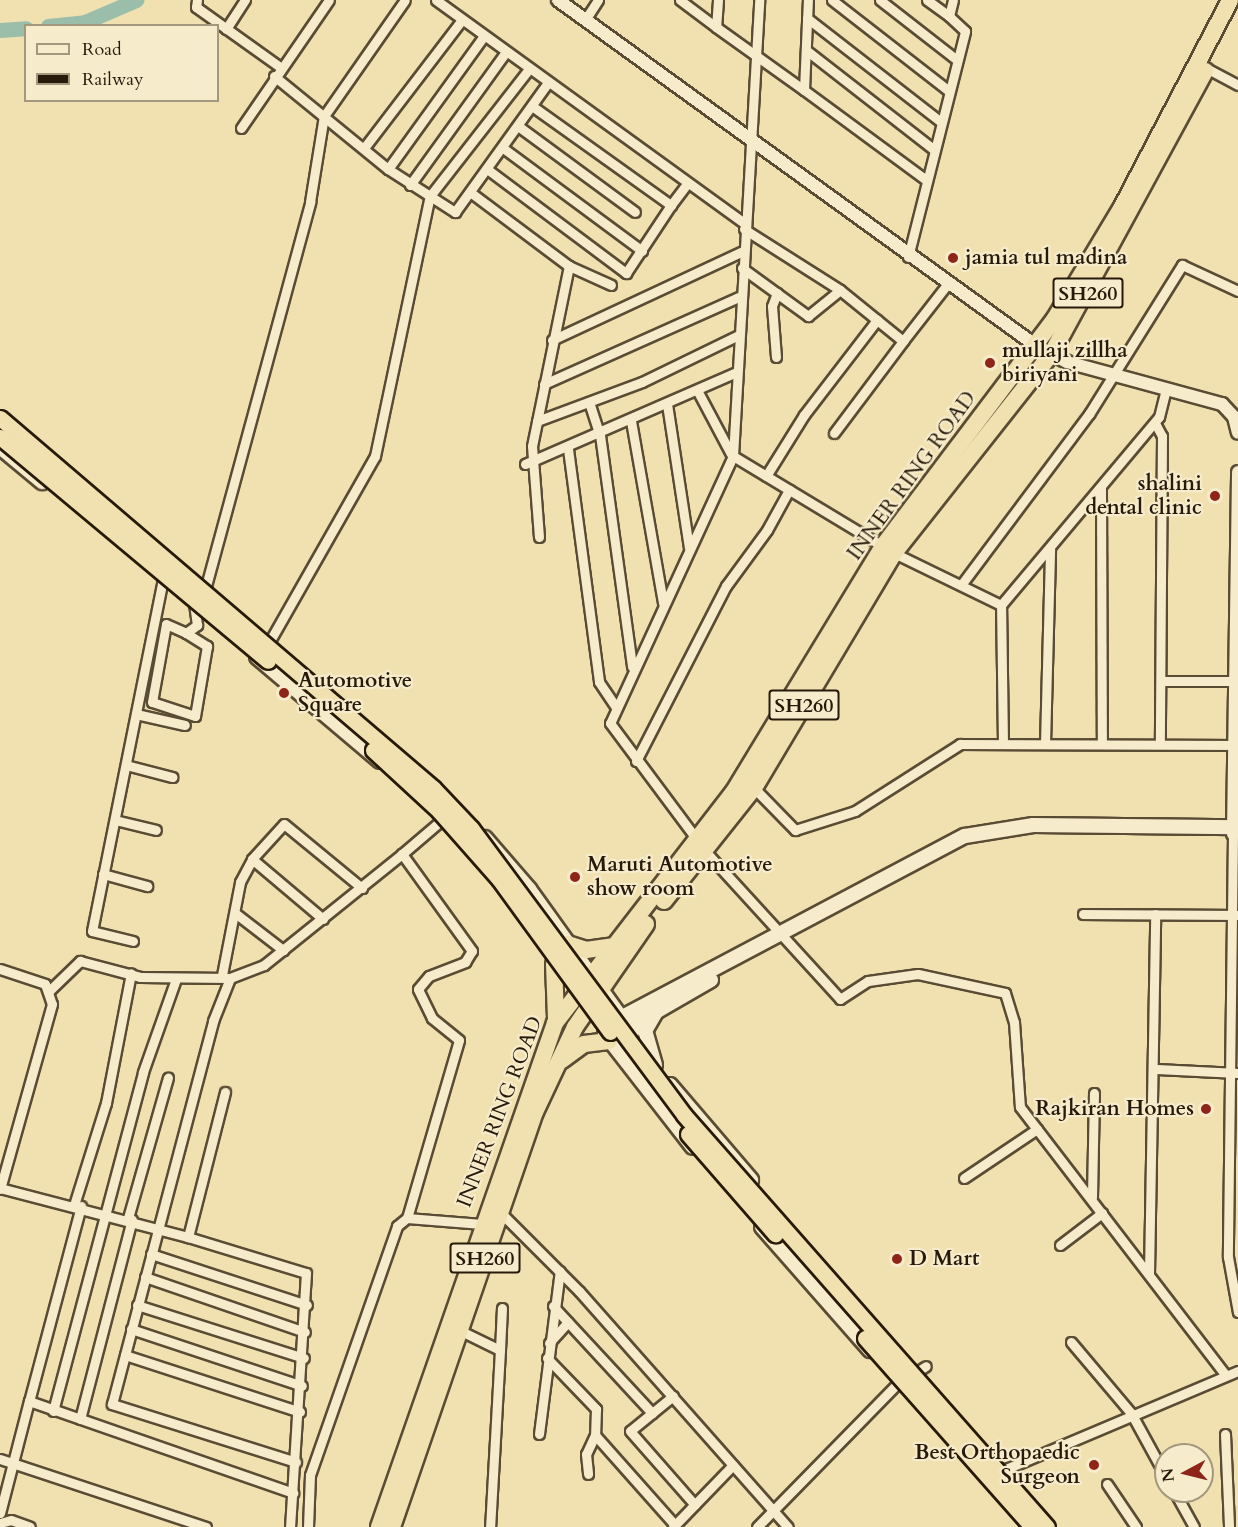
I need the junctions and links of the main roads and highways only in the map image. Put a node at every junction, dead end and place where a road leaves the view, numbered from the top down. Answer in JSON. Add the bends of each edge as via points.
{"nodes":[{"id":1,"x":1230,"y":0,"type":"edge"},
{"id":2,"x":1238,"y":6,"type":"edge"},
{"id":3,"x":0,"y":410,"type":"edge"},
{"id":4,"x":0,"y":418,"type":"edge"},
{"id":5,"x":0,"y":437,"type":"edge"},
{"id":6,"x":0,"y":447,"type":"edge"},
{"id":7,"x":889,"y":549,"type":"junction"},
{"id":8,"x":1235,"y":830,"type":"edge"},
{"id":9,"x":702,"y":847,"type":"junction"},
{"id":10,"x":568,"y":944,"type":"junction"},
{"id":11,"x":618,"y":954,"type":"junction"},
{"id":12,"x":554,"y":964,"type":"junction"},
{"id":13,"x":576,"y":994,"type":"junction"},
{"id":14,"x":596,"y":995,"type":"junction"},
{"id":15,"x":656,"y":1004,"type":"junction"},
{"id":16,"x":624,"y":1022,"type":"junction"},
{"id":17,"x":555,"y":1023,"type":"junction"},
{"id":18,"x":605,"y":1035,"type":"junction"},
{"id":19,"x":655,"y":1065,"type":"junction"},
{"id":20,"x":553,"y":1072,"type":"junction"},
{"id":21,"x":496,"y":1208,"type":"junction"},
{"id":22,"x":379,"y":1527,"type":"edge"},
{"id":23,"x":392,"y":1527,"type":"edge"},
{"id":24,"x":1027,"y":1527,"type":"edge"},
{"id":25,"x":1032,"y":1527,"type":"edge"},
{"id":26,"x":1047,"y":1527,"type":"edge"},
{"id":27,"x":1055,"y":1527,"type":"edge"}],
"edges":[{"from":1,"to":7,"type":"highway","name":"INNER RING ROAD","via":[[1122,207],[1035,345]]},
{"from":2,"to":7,"type":"highway","name":"INNER RING ROAD","number":"SH260","via":[[1052,352]]},
{"from":3,"to":10,"type":"main road","via":[[445,795],[536,888]]},
{"from":4,"to":26,"type":"main road","bridge":true,"via":[[433,788],[471,828],[684,1115]]},
{"from":5,"to":25,"type":"main road","bridge":true,"via":[[440,811],[499,879],[678,1122]]},
{"from":6,"to":12,"type":"main road","via":[[194,604],[443,819],[486,869]]},
{"from":7,"to":9,"type":"highway","name":"INNER RING ROAD"},
{"from":7,"to":9,"type":"highway","name":"INNER RING ROAD","number":"SH260","via":[[754,789]]},
{"from":8,"to":15,"type":"main road","via":[[989,835],[959,844]]},
{"from":9,"to":11,"type":"highway","name":"INNER RING ROAD"},
{"from":10,"to":11,"type":"highway"},
{"from":10,"to":14,"type":"main road"},
{"from":11,"to":14,"type":"highway","name":"INNER RING ROAD"},
{"from":11,"to":14,"type":"highway"},
{"from":12,"to":13,"type":"main road"},
{"from":12,"to":17,"type":"highway"},
{"from":13,"to":14,"type":"highway","name":"INNER RING ROAD"},
{"from":13,"to":14,"type":"main road"},
{"from":13,"to":17,"type":"highway","name":"INNER RING ROAD"},
{"from":14,"to":15,"type":"main road","via":[[625,1008]]},
{"from":14,"to":16,"type":"highway"},
{"from":14,"to":16,"type":"main road"},
{"from":14,"to":17,"type":"highway"},
{"from":14,"to":18,"type":"main road"},
{"from":14,"to":20,"type":"highway","name":"INNER RING ROAD","number":"SH260"},
{"from":15,"to":16,"type":"main road"},
{"from":15,"to":19,"type":"main road","via":[[645,1031]]},
{"from":16,"to":18,"type":"main road"},
{"from":16,"to":19,"type":"main road"},
{"from":17,"to":21,"type":"highway","name":"INNER RING ROAD"},
{"from":18,"to":20,"type":"highway","via":[[573,1050]]},
{"from":18,"to":24,"type":"main road","via":[[661,1110]]},
{"from":19,"to":27,"type":"main road"},
{"from":20,"to":21,"type":"highway","name":"INNER RING ROAD","number":"SH260"},
{"from":21,"to":22,"type":"highway","name":"INNER RING ROAD","via":[[482,1224]]},
{"from":21,"to":23,"type":"highway","name":"INNER RING ROAD","number":"SH260","via":[[461,1331]]}]}
